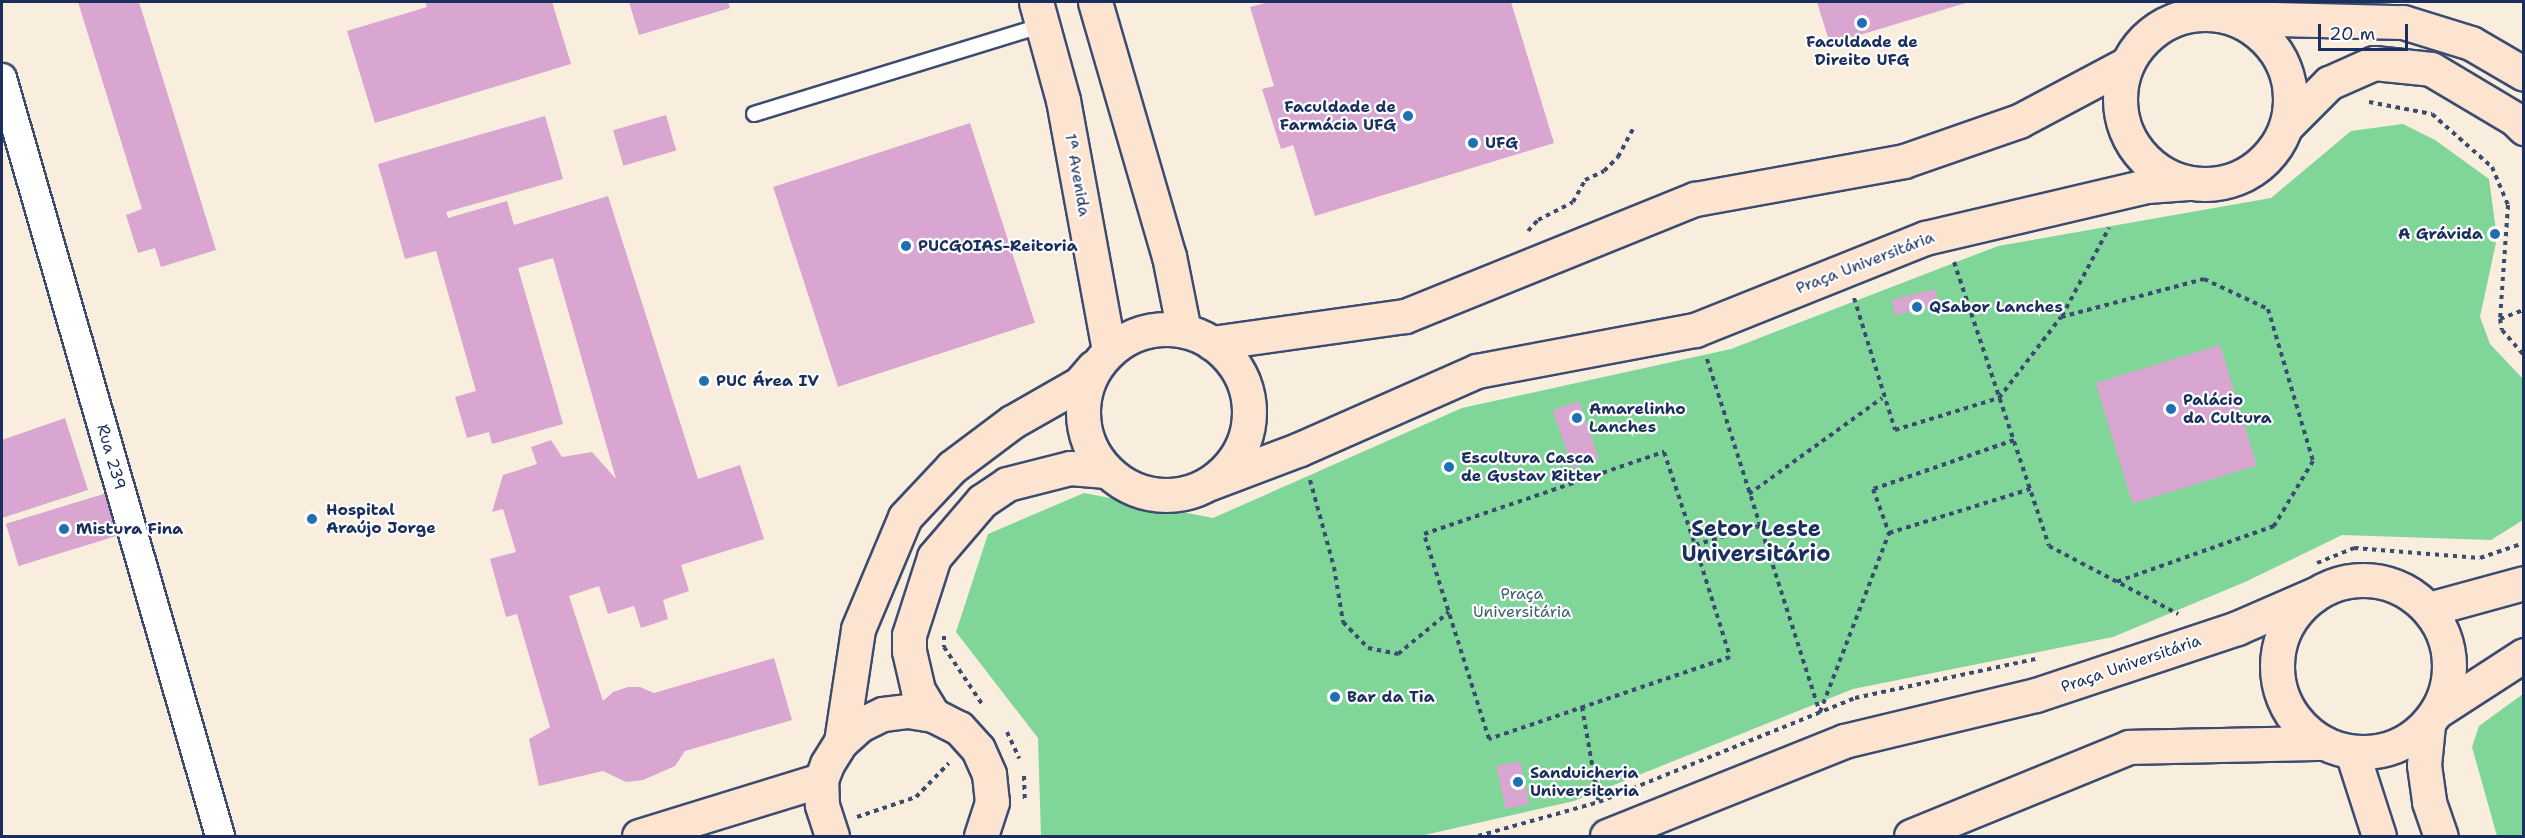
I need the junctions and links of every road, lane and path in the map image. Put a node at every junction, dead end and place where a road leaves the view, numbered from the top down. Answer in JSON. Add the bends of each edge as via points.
{"nodes":[{"id":1,"x":1095,"y":2,"type":"edge"},
{"id":2,"x":2216,"y":11,"type":"edge"},
{"id":3,"x":1040,"y":13,"type":"edge"},
{"id":4,"x":2158,"y":14,"type":"edge"},
{"id":5,"x":2126,"y":64,"type":"junction"},
{"id":6,"x":2523,"y":74,"type":"edge"},
{"id":7,"x":2,"y":78,"type":"edge"},
{"id":8,"x":2366,"y":102,"type":"dead end"},
{"id":9,"x":754,"y":114,"type":"dead end"},
{"id":10,"x":1634,"y":127,"type":"dead end"},
{"id":11,"x":2523,"y":128,"type":"edge"},
{"id":12,"x":2287,"y":139,"type":"junction"},
{"id":13,"x":2199,"y":189,"type":"junction"},
{"id":14,"x":2111,"y":224,"type":"dead end"},
{"id":15,"x":1950,"y":251,"type":"dead end"},
{"id":16,"x":1537,"y":262,"type":"junction"},
{"id":17,"x":1851,"y":286,"type":"dead end"},
{"id":18,"x":2523,"y":310,"type":"edge"},
{"id":19,"x":2061,"y":317,"type":"junction"},
{"id":20,"x":2500,"y":319,"type":"junction"},
{"id":21,"x":1198,"y":337,"type":"junction"},
{"id":22,"x":1108,"y":352,"type":"junction"},
{"id":23,"x":1705,"y":352,"type":"dead end"},
{"id":24,"x":2523,"y":355,"type":"edge"},
{"id":25,"x":1882,"y":398,"type":"junction"},
{"id":26,"x":1999,"y":398,"type":"junction"},
{"id":27,"x":2014,"y":440,"type":"junction"},
{"id":28,"x":1308,"y":473,"type":"dead end"},
{"id":29,"x":1112,"y":480,"type":"junction"},
{"id":30,"x":2030,"y":489,"type":"junction"},
{"id":31,"x":1204,"y":494,"type":"junction"},
{"id":32,"x":1749,"y":494,"type":"junction"},
{"id":33,"x":1759,"y":526,"type":"junction"},
{"id":34,"x":1889,"y":533,"type":"junction"},
{"id":35,"x":2523,"y":543,"type":"edge"},
{"id":36,"x":1695,"y":545,"type":"junction"},
{"id":37,"x":2354,"y":548,"type":"dead end"},
{"id":38,"x":2116,"y":582,"type":"junction"},
{"id":39,"x":2523,"y":583,"type":"edge"},
{"id":40,"x":2313,"y":596,"type":"junction"},
{"id":41,"x":2429,"y":609,"type":"junction"},
{"id":42,"x":1449,"y":612,"type":"junction"},
{"id":43,"x":2184,"y":617,"type":"dead end"},
{"id":44,"x":944,"y":624,"type":"dead end"},
{"id":45,"x":2523,"y":655,"type":"edge"},
{"id":46,"x":978,"y":699,"type":"junction"},
{"id":47,"x":984,"y":706,"type":"dead end"},
{"id":48,"x":1582,"y":707,"type":"junction"},
{"id":49,"x":933,"y":715,"type":"junction"},
{"id":50,"x":2432,"y":718,"type":"junction"},
{"id":51,"x":1004,"y":728,"type":"dead end"},
{"id":52,"x":970,"y":741,"type":"junction"},
{"id":53,"x":841,"y":742,"type":"junction"},
{"id":54,"x":2337,"y":747,"type":"junction"},
{"id":55,"x":1020,"y":760,"type":"dead end"},
{"id":56,"x":1023,"y":770,"type":"dead end"},
{"id":57,"x":821,"y":780,"type":"junction"},
{"id":58,"x":1599,"y":802,"type":"dead end"},
{"id":59,"x":1022,"y":806,"type":"dead end"},
{"id":60,"x":830,"y":832,"type":"edge"},
{"id":61,"x":220,"y":837,"type":"edge"},
{"id":62,"x":639,"y":837,"type":"edge"},
{"id":63,"x":981,"y":837,"type":"edge"},
{"id":64,"x":1607,"y":837,"type":"edge"},
{"id":65,"x":1911,"y":837,"type":"edge"},
{"id":66,"x":2379,"y":837,"type":"edge"},
{"id":67,"x":2441,"y":837,"type":"edge"}],
"edges":[{"from":1,"to":21,"type":"main road","via":[[1169,256]]},
{"from":2,"to":4,"type":"main road","via":[[2183,16]]},
{"from":2,"to":6,"type":"main road","via":[[2403,22],[2471,43]]},
{"from":2,"to":12,"type":"main road","via":[[2258,31],[2280,58],[2291,100]]},
{"from":3,"to":9,"type":"lane"},
{"from":3,"to":22,"type":"main road","name":"1ª Avenida","via":[[1063,100]]},
{"from":4,"to":5,"type":"main road"},
{"from":5,"to":13,"type":"main road","via":[[2119,88],[2120,114],[2128,138],[2144,159],[2164,174]]},
{"from":5,"to":16,"type":"main road","via":[[2019,121],[1905,162],[1695,199]]},
{"from":7,"to":61,"type":"street","name":"Rua 239"},
{"from":8,"to":20,"type":"path","via":[[2432,114],[2492,167],[2508,205]]},
{"from":10,"to":16,"type":"path","via":[[1618,157],[1604,171],[1585,180],[1573,202],[1530,228],[1526,237]]},
{"from":11,"to":12,"type":"main road","via":[[2515,119],[2431,69],[2374,63],[2329,83]]},
{"from":12,"to":13,"type":"main road","via":[[2244,174]]},
{"from":12,"to":13,"type":"path","via":[[2257,187]]},
{"from":13,"to":31,"type":"main road","name":"Praça Universitária","via":[[2147,186],[1925,238],[1695,330],[1477,371]]},
{"from":14,"to":19,"type":"path"},
{"from":15,"to":26,"type":"path"},
{"from":16,"to":21,"type":"main road","via":[[1405,316]]},
{"from":17,"to":25,"type":"path"},
{"from":18,"to":20,"type":"path"},
{"from":19,"to":26,"type":"path"},
{"from":19,"to":38,"type":"path","via":[[2204,279],[2268,309],[2313,461],[2274,526]]},
{"from":20,"to":24,"type":"path","via":[[2502,330]]},
{"from":21,"to":22,"type":"main road","via":[[1158,330],[1140,334]]},
{"from":21,"to":31,"type":"main road","via":[[1232,362],[1245,386],[1250,414],[1244,441],[1235,457]]},
{"from":22,"to":29,"type":"main road","via":[[1091,373],[1083,398],[1082,424],[1090,449]]},
{"from":22,"to":53,"type":"main road","via":[[1079,384],[1012,422],[952,467],[905,517],[858,629]]},
{"from":23,"to":32,"type":"path"},
{"from":25,"to":26,"type":"path","via":[[1895,430]]},
{"from":25,"to":32,"type":"path"},
{"from":26,"to":27,"type":"path"},
{"from":27,"to":30,"type":"path"},
{"from":27,"to":34,"type":"path","via":[[1873,489]]},
{"from":28,"to":42,"type":"path","via":[[1334,567],[1343,622],[1368,648],[1398,654]]},
{"from":29,"to":31,"type":"main road","via":[[1156,495]]},
{"from":29,"to":31,"type":"path","via":[[1164,502]]},
{"from":29,"to":49,"type":"main road","via":[[1070,468],[1007,484],[982,501],[934,557],[909,635],[918,690]]},
{"from":30,"to":34,"type":"path"},
{"from":30,"to":38,"type":"path","via":[[2049,546]]},
{"from":32,"to":33,"type":"path"},
{"from":33,"to":34,"type":"path","via":[[1820,713]]},
{"from":33,"to":36,"type":"path"},
{"from":35,"to":37,"type":"path","via":[[2480,558]]},
{"from":36,"to":42,"type":"path","via":[[1664,452],[1424,534]]},
{"from":36,"to":48,"type":"path","via":[[1730,657]]},
{"from":38,"to":43,"type":"path"},
{"from":39,"to":41,"type":"main road"},
{"from":40,"to":41,"type":"main road","via":[[2335,584],[2361,579],[2386,582],[2409,592]]},
{"from":40,"to":54,"type":"main road","via":[[2292,616],[2279,643],[2276,672],[2283,700],[2304,730]]},
{"from":40,"to":64,"type":"main road","name":"Praça Universitária","via":[[2237,628],[2036,695],[1844,741]]},
{"from":41,"to":50,"type":"main road","via":[[2444,633],[2450,661],[2447,688]]},
{"from":42,"to":48,"type":"path","via":[[1489,739]]},
{"from":44,"to":46,"type":"path","via":[[944,647]]},
{"from":45,"to":50,"type":"main road"},
{"from":46,"to":47,"type":"path"},
{"from":46,"to":52,"type":"path","via":[[984,726]]},
{"from":48,"to":58,"type":"path"},
{"from":49,"to":52,"type":"main road","via":[[959,728]]},
{"from":49,"to":53,"type":"main road","via":[[908,711],[883,714],[860,725]]},
{"from":50,"to":54,"type":"main road","via":[[2399,745],[2376,752]]},
{"from":50,"to":67,"type":"main road","via":[[2424,765],[2429,802]]},
{"from":51,"to":55,"type":"path"},
{"from":52,"to":60,"type":"path","via":[[916,797]]},
{"from":52,"to":63,"type":"main road","via":[[989,774],[992,802]]},
{"from":53,"to":57,"type":"main road"},
{"from":54,"to":65,"type":"main road","via":[[2129,747]]},
{"from":54,"to":66,"type":"main road"},
{"from":56,"to":59,"type":"path","via":[[1027,796]]},
{"from":57,"to":60,"type":"main road"},
{"from":57,"to":62,"type":"main road"}]}
